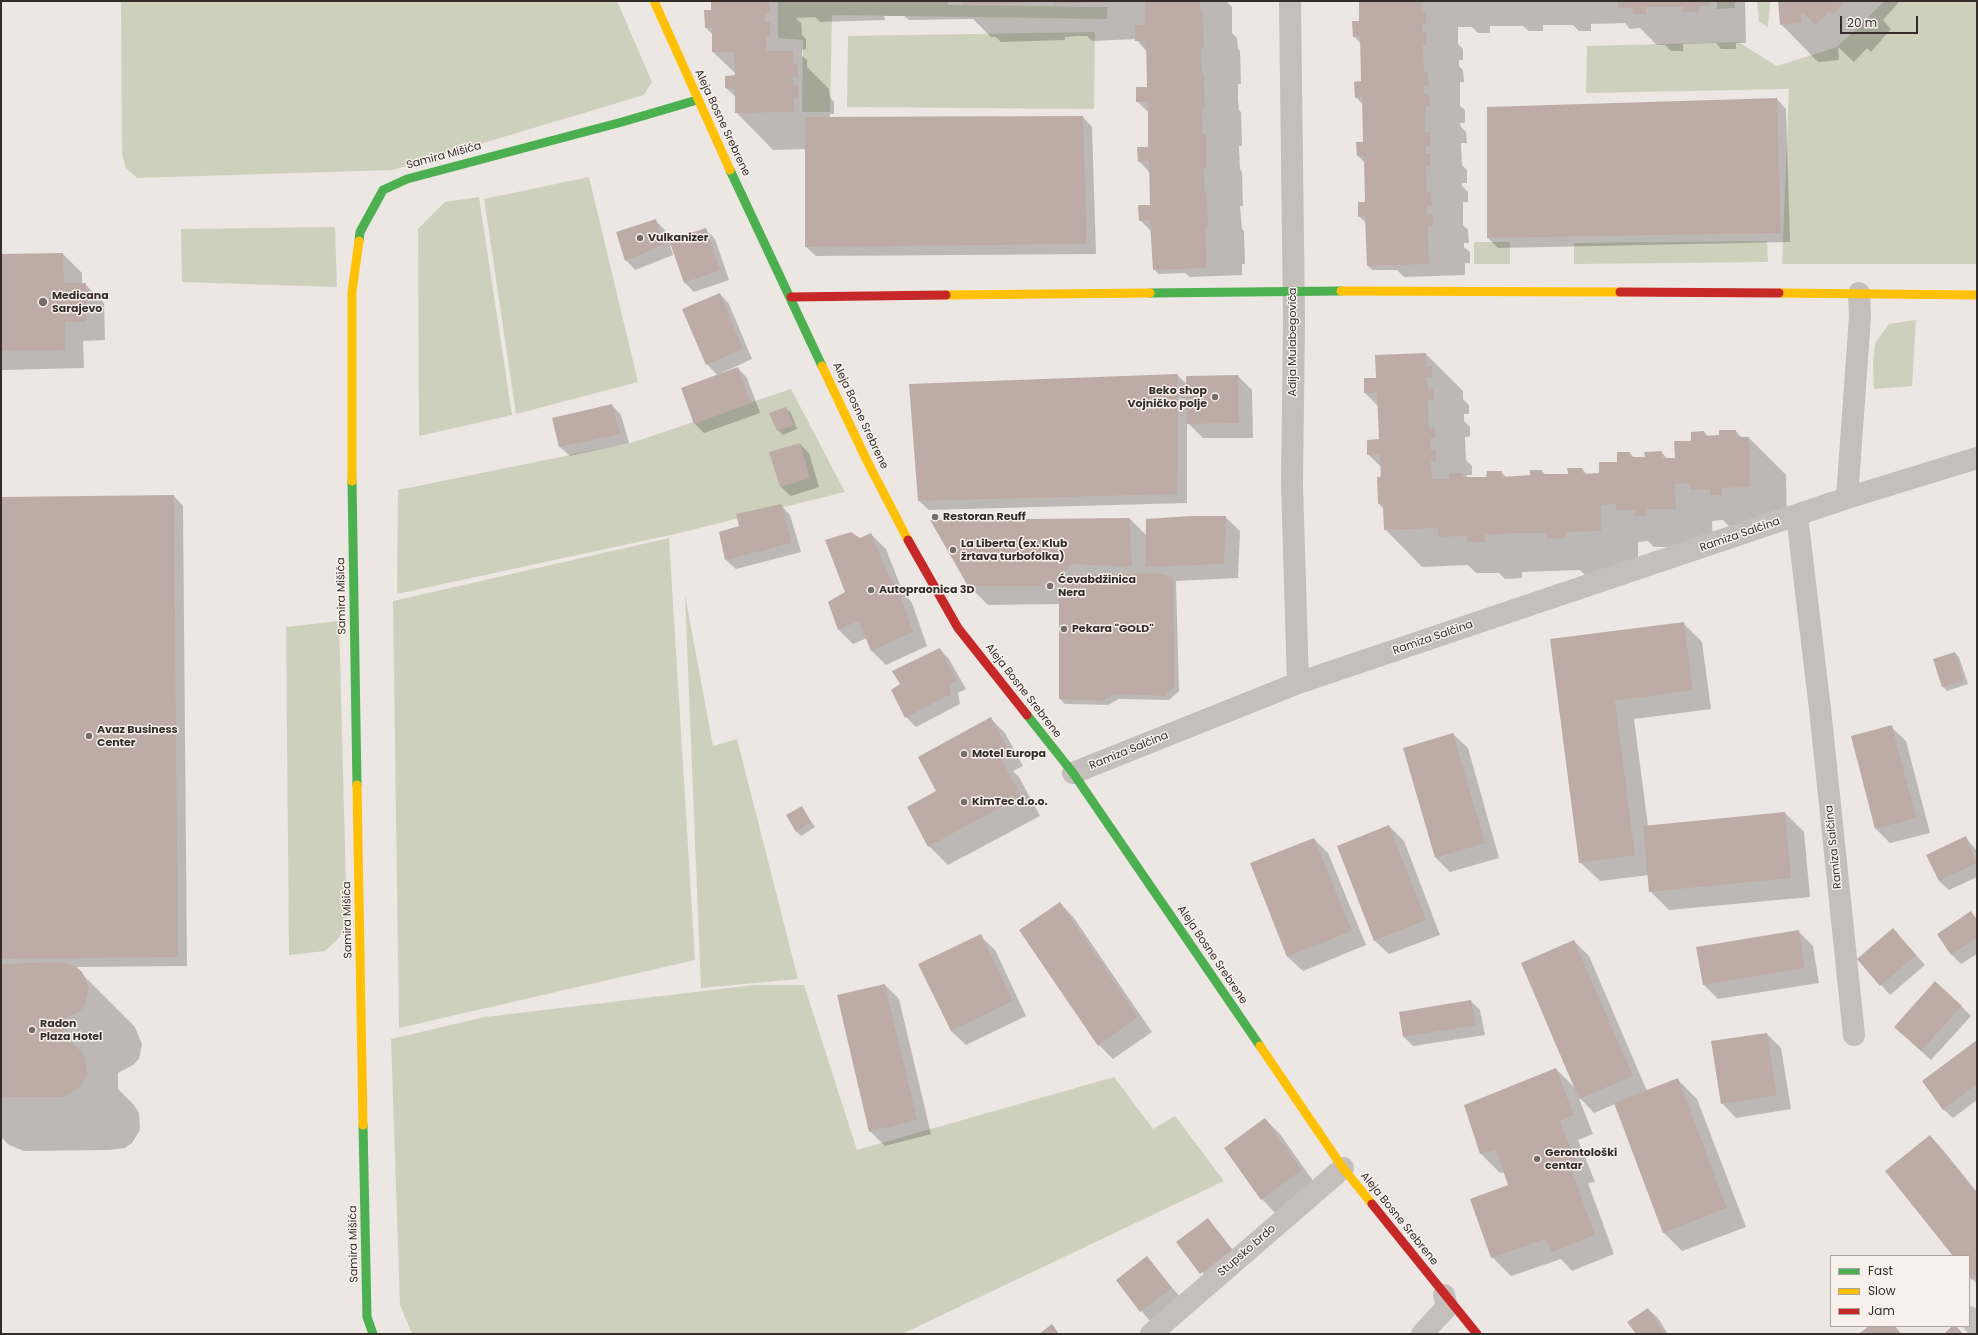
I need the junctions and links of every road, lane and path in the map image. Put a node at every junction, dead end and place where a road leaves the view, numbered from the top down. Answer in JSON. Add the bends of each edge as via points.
{"nodes":[{"id":1,"x":654,"y":1,"type":"edge"},
{"id":2,"x":1290,"y":1,"type":"edge"},
{"id":3,"x":697,"y":100,"type":"junction"},
{"id":4,"x":1294,"y":291,"type":"junction"},
{"id":5,"x":1859,"y":293,"type":"junction"},
{"id":6,"x":1977,"y":295,"type":"edge"},
{"id":7,"x":791,"y":297,"type":"junction"},
{"id":8,"x":1977,"y":458,"type":"edge"},
{"id":9,"x":1847,"y":498,"type":"junction"},
{"id":10,"x":1797,"y":516,"type":"junction"},
{"id":11,"x":1298,"y":683,"type":"junction"},
{"id":12,"x":1073,"y":773,"type":"junction"},
{"id":13,"x":1854,"y":1035,"type":"dead end"},
{"id":14,"x":1343,"y":1168,"type":"junction"},
{"id":15,"x":1444,"y":1295,"type":"junction"},
{"id":16,"x":1970,"y":1318,"type":"edge"},
{"id":17,"x":1977,"y":1327,"type":"edge"},
{"id":18,"x":372,"y":1334,"type":"edge"},
{"id":19,"x":1151,"y":1334,"type":"edge"},
{"id":20,"x":1422,"y":1334,"type":"edge"},
{"id":21,"x":1477,"y":1334,"type":"edge"}],
"edges":[{"from":1,"to":3,"type":"street","name":"Aleja Bosne Srebrene"},
{"from":2,"to":4,"type":"street","name":"Adija Mulabegovića"},
{"from":3,"to":7,"type":"street","name":"Aleja Bosne Srebrene"},
{"from":3,"to":18,"type":"street","name":"Samira Mišića","via":[[406,178],[383,190],[360,232],[352,292],[352,499],[367,1317]]},
{"from":4,"to":5,"type":"street"},
{"from":4,"to":7,"type":"street"},
{"from":4,"to":11,"type":"street","name":"Adija Mulabegovića","via":[[1292,484]]},
{"from":5,"to":6,"type":"street"},
{"from":5,"to":9,"type":"street","via":[[1860,317]]},
{"from":7,"to":12,"type":"street","name":"Aleja Bosne Srebrene","via":[[894,515],[958,628]]},
{"from":8,"to":9,"type":"street","name":"Ramiza Salčina"},
{"from":9,"to":10,"type":"street","name":"Ramiza Salčina"},
{"from":10,"to":11,"type":"street","name":"Ramiza Salčina"},
{"from":10,"to":13,"type":"street","name":"Ramiza Salčina"},
{"from":11,"to":12,"type":"street","name":"Ramiza Salčina"},
{"from":12,"to":14,"type":"street","name":"Aleja Bosne Srebrene"},
{"from":14,"to":15,"type":"street","name":"Aleja Bosne Srebrene"},
{"from":14,"to":19,"type":"street","name":"Stupsko brdo"},
{"from":15,"to":20,"type":"street","via":[[1447,1307]]},
{"from":15,"to":21,"type":"street","name":"Aleja Bosne Srebrene"},
{"from":16,"to":17,"type":"street"}]}
